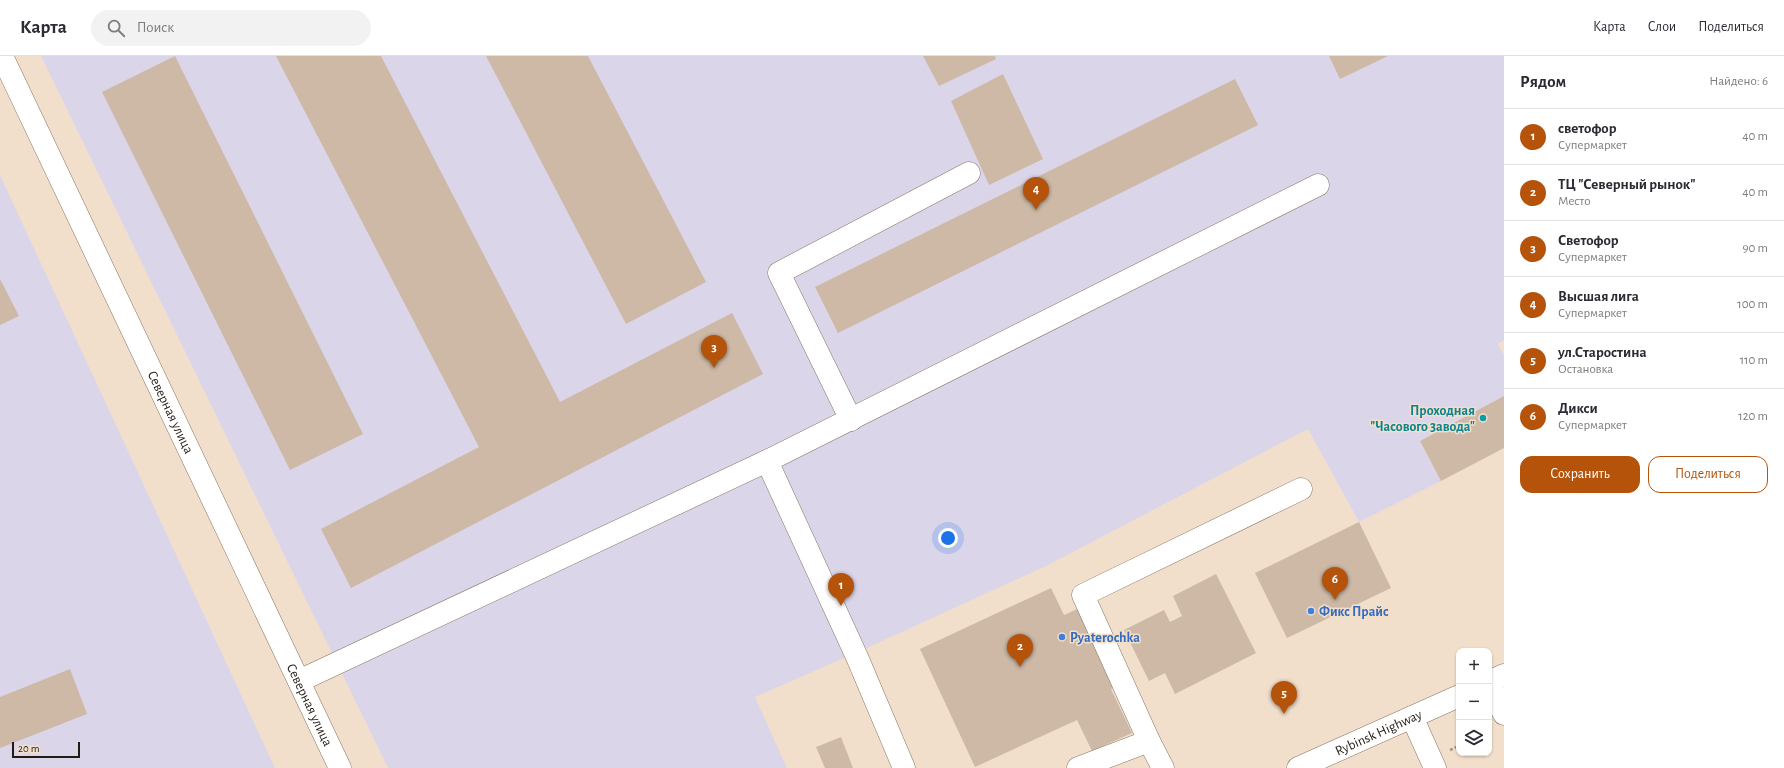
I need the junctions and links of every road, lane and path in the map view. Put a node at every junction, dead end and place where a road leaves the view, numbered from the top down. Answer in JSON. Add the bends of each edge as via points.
{"nodes":[{"id":1,"x":2,"y":56,"type":"edge"},
{"id":2,"x":969,"y":173,"type":"dead end"},
{"id":3,"x":1318,"y":185,"type":"dead end"},
{"id":4,"x":851,"y":420,"type":"junction"},
{"id":5,"x":767,"y":461,"type":"junction"},
{"id":6,"x":1301,"y":489,"type":"dead end"},
{"id":7,"x":1504,"y":675,"type":"edge"},
{"id":8,"x":299,"y":681,"type":"junction"},
{"id":9,"x":1492,"y":681,"type":"edge"},
{"id":10,"x":1490,"y":684,"type":"edge"},
{"id":11,"x":1456,"y":697,"type":"edge"},
{"id":12,"x":1504,"y":714,"type":"edge"},
{"id":13,"x":1412,"y":717,"type":"junction"},
{"id":14,"x":1149,"y":741,"type":"junction"},
{"id":15,"x":340,"y":768,"type":"edge"},
{"id":16,"x":904,"y":768,"type":"edge"},
{"id":17,"x":1078,"y":768,"type":"edge"},
{"id":18,"x":1163,"y":768,"type":"edge"},
{"id":19,"x":1298,"y":768,"type":"edge"},
{"id":20,"x":1435,"y":768,"type":"edge"}],
"edges":[{"from":1,"to":8,"type":"street","name":"Северная улица"},
{"from":2,"to":4,"type":"street","via":[[779,273]]},
{"from":3,"to":4,"type":"street"},
{"from":4,"to":5,"type":"street"},
{"from":5,"to":8,"type":"street"},
{"from":5,"to":16,"type":"street","via":[[854,650]]},
{"from":6,"to":14,"type":"street","via":[[1083,595]]},
{"from":7,"to":9,"type":"street"},
{"from":8,"to":15,"type":"street","name":"Северная улица"},
{"from":10,"to":12,"type":"street"},
{"from":11,"to":13,"type":"street","name":"Rybinsk Highway"},
{"from":13,"to":19,"type":"street","name":"Rybinsk Highway"},
{"from":13,"to":20,"type":"street"},
{"from":14,"to":17,"type":"street"},
{"from":14,"to":18,"type":"street"}]}
